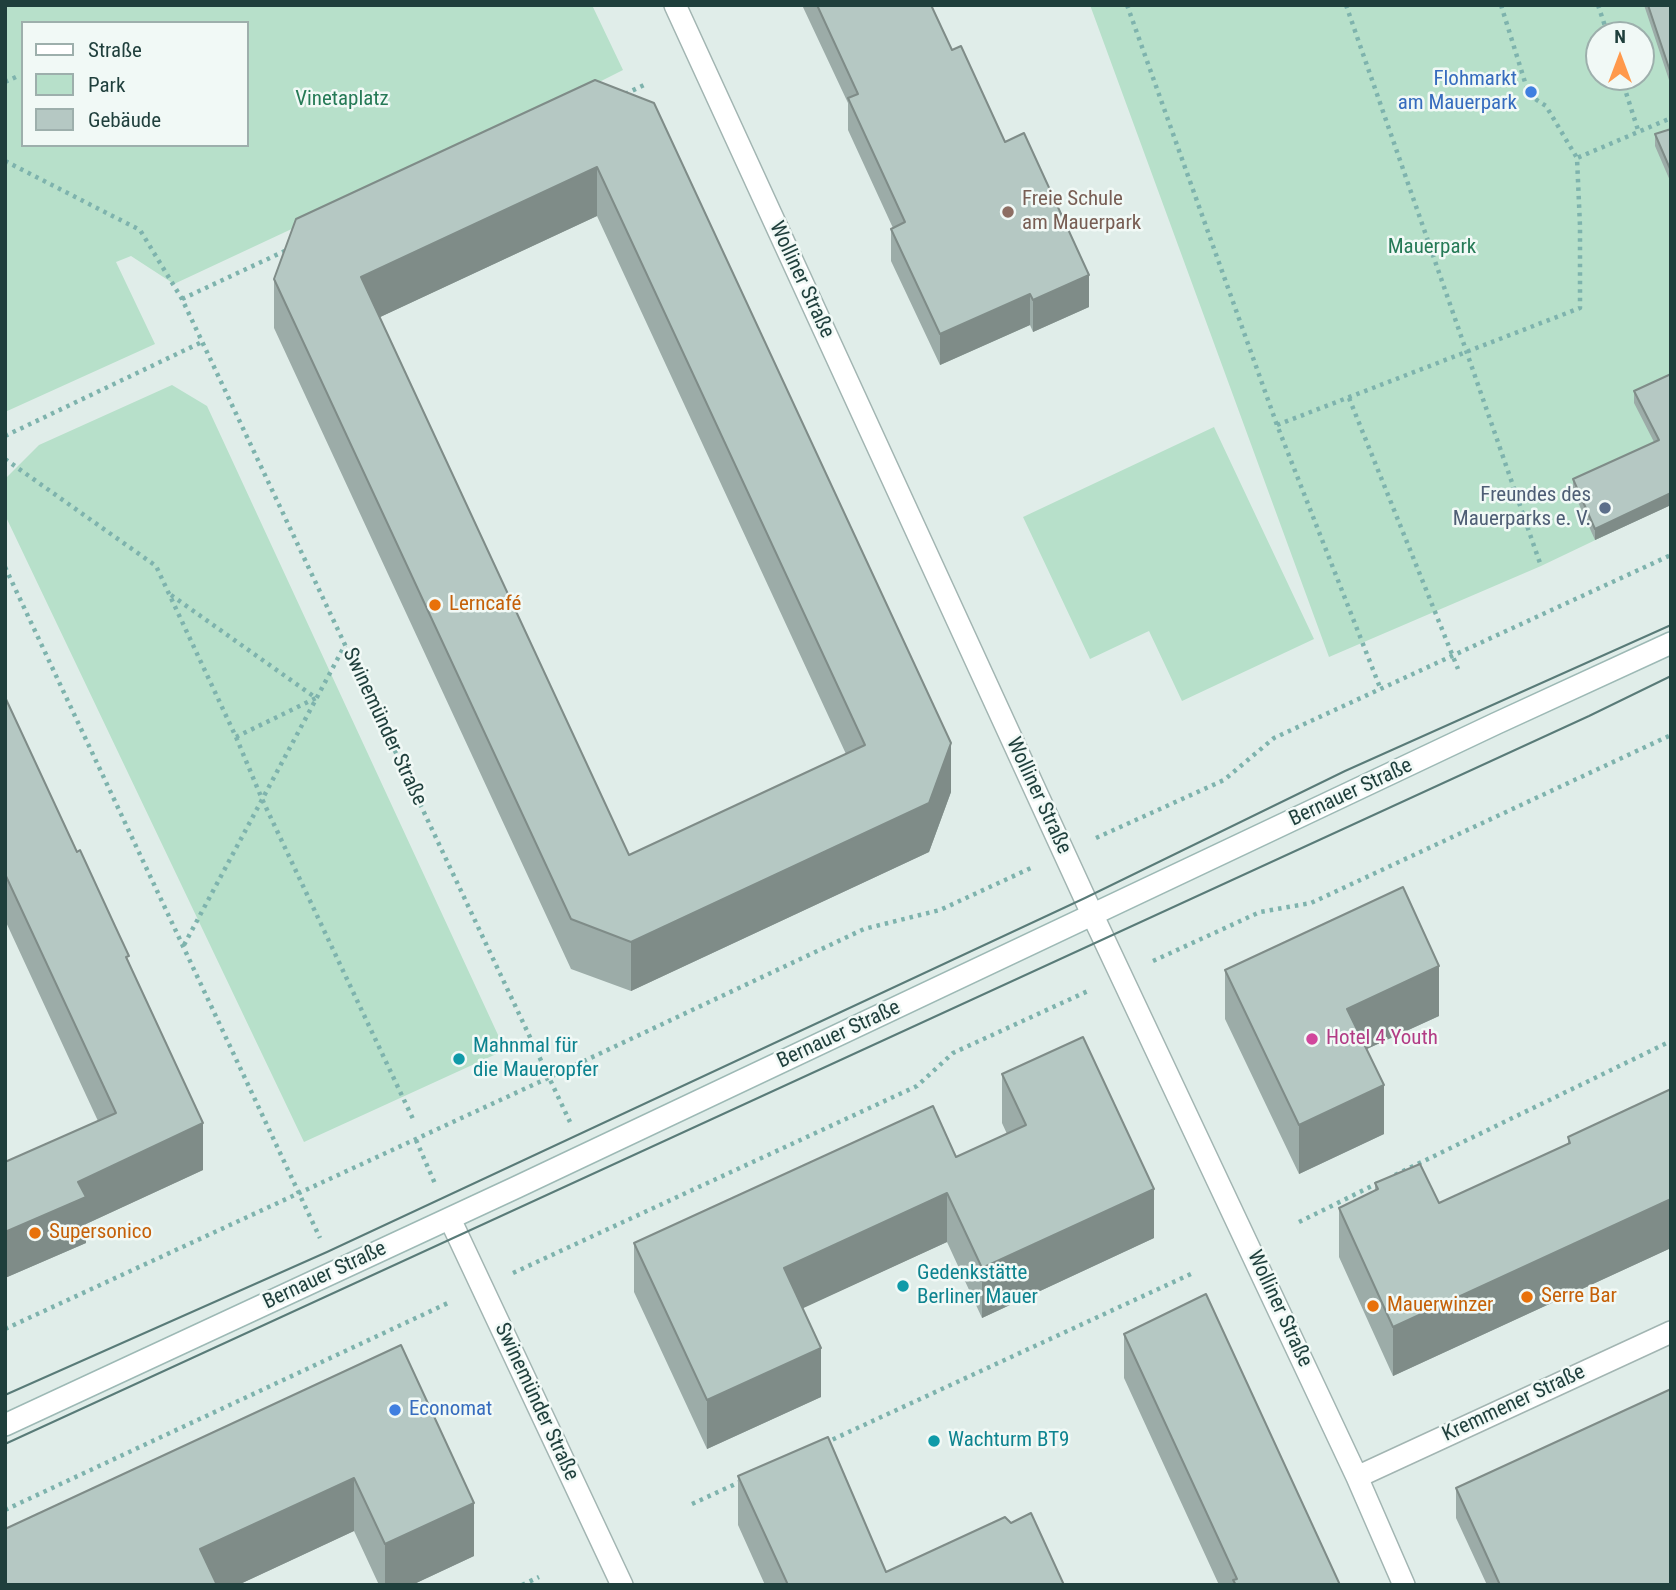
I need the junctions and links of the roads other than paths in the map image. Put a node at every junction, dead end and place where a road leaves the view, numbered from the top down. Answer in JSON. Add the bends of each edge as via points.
{"nodes":[{"id":1,"x":675,"y":5,"type":"edge"},
{"id":2,"x":1671,"y":643,"type":"edge"},
{"id":3,"x":1093,"y":916,"type":"junction"},
{"id":4,"x":450,"y":1219,"type":"junction"},
{"id":5,"x":1671,"y":1332,"type":"edge"},
{"id":6,"x":5,"y":1425,"type":"edge"},
{"id":7,"x":1357,"y":1477,"type":"junction"},
{"id":8,"x":622,"y":1585,"type":"edge"},
{"id":9,"x":1404,"y":1585,"type":"edge"}],
"edges":[{"from":1,"to":3,"type":"street","name":"Wolliner Straße"},
{"from":2,"to":3,"type":"street","name":"Bernauer Straße"},
{"from":3,"to":4,"type":"street","name":"Bernauer Straße"},
{"from":3,"to":7,"type":"street","name":"Wolliner Straße"},
{"from":4,"to":6,"type":"street","name":"Bernauer Straße"},
{"from":4,"to":8,"type":"street","name":"Swinemünder Straße"},
{"from":5,"to":7,"type":"street","name":"Kremmener Straße"},
{"from":7,"to":9,"type":"street","name":"Wolliner Straße"}]}
